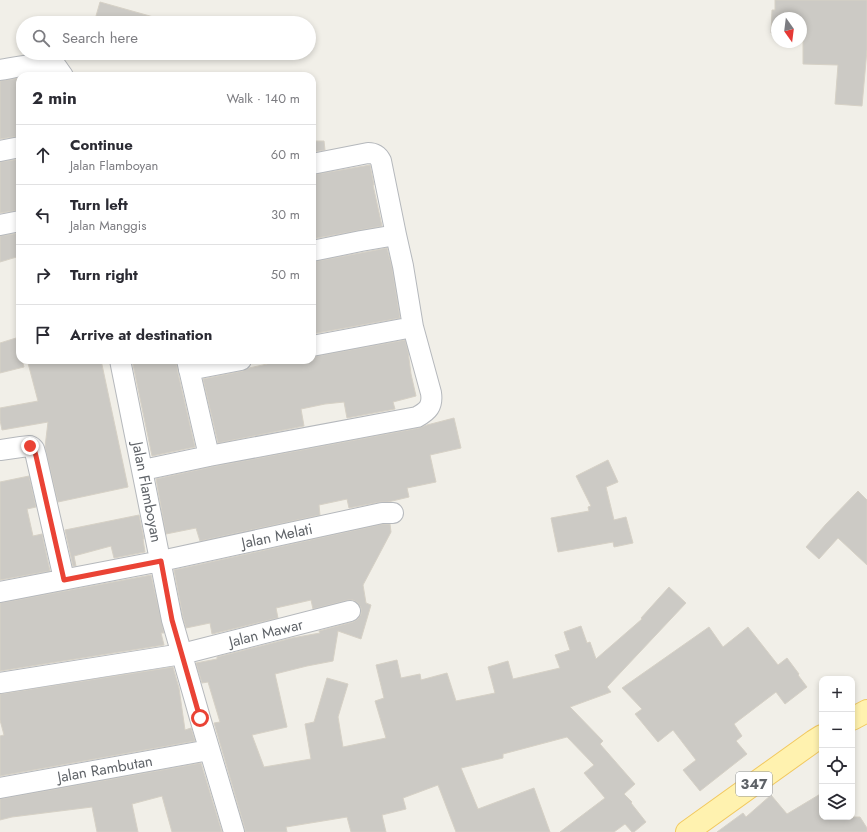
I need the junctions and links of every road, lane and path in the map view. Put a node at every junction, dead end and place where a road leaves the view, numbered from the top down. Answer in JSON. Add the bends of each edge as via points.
{"nodes":[{"id":1,"x":0,"y":70,"type":"edge"},
{"id":2,"x":60,"y":72,"type":"edge"},
{"id":3,"x":16,"y":148,"type":"edge"},
{"id":4,"x":0,"y":151,"type":"edge"},
{"id":5,"x":316,"y":163,"type":"edge"},
{"id":6,"x":16,"y":222,"type":"edge"},
{"id":7,"x":0,"y":225,"type":"edge"},
{"id":8,"x":396,"y":235,"type":"junction"},
{"id":9,"x":316,"y":250,"type":"edge"},
{"id":10,"x":413,"y":327,"type":"junction"},
{"id":11,"x":316,"y":345,"type":"edge"},
{"id":12,"x":121,"y":364,"type":"edge"},
{"id":13,"x":199,"y":364,"type":"edge"},
{"id":14,"x":188,"y":365,"type":"edge"},
{"id":15,"x":0,"y":450,"type":"edge"},
{"id":16,"x":209,"y":456,"type":"junction"},
{"id":17,"x":143,"y":470,"type":"junction"},
{"id":18,"x":393,"y":513,"type":"dead end"},
{"id":19,"x":161,"y":561,"type":"junction"},
{"id":20,"x":64,"y":580,"type":"junction"},
{"id":21,"x":0,"y":592,"type":"edge"},
{"id":22,"x":350,"y":611,"type":"dead end"},
{"id":23,"x":182,"y":654,"type":"junction"},
{"id":24,"x":0,"y":683,"type":"edge"},
{"id":25,"x":867,"y":711,"type":"edge"},
{"id":26,"x":855,"y":717,"type":"edge"},
{"id":27,"x":819,"y":738,"type":"edge"},
{"id":28,"x":210,"y":750,"type":"junction"},
{"id":29,"x":0,"y":788,"type":"edge"},
{"id":30,"x":234,"y":832,"type":"edge"},
{"id":31,"x":687,"y":832,"type":"edge"}],
"edges":[{"from":1,"to":2,"type":"street","via":[[50,65],[56,66]]},
{"from":3,"to":4,"type":"street"},
{"from":5,"to":8,"type":"street","via":[[368,153],[378,155]]},
{"from":6,"to":7,"type":"street"},
{"from":8,"to":9,"type":"street"},
{"from":8,"to":10,"type":"street"},
{"from":10,"to":11,"type":"street"},
{"from":10,"to":16,"type":"street","via":[[432,400],[427,410],[417,417]]},
{"from":12,"to":17,"type":"street","name":"Jalan Flamboyan"},
{"from":13,"to":14,"type":"street"},
{"from":14,"to":16,"type":"street"},
{"from":15,"to":20,"type":"street","via":[[27,446],[34,449]]},
{"from":16,"to":17,"type":"street"},
{"from":17,"to":19,"type":"street","name":"Jalan Flamboyan"},
{"from":18,"to":19,"type":"street","name":"Jalan Melati","via":[[382,513]]},
{"from":19,"to":20,"type":"street","name":"Jalan Melati"},
{"from":19,"to":23,"type":"street","name":"Jalan Flamboyan","via":[[172,620]]},
{"from":20,"to":21,"type":"street","name":"Jalan Melati"},
{"from":22,"to":23,"type":"street","name":"Jalan Mawar"},
{"from":23,"to":24,"type":"street","name":"Jalan Mawar"},
{"from":23,"to":28,"type":"street","name":"Jalan Flamboyan"},
{"from":25,"to":26,"type":"main road"},
{"from":27,"to":31,"type":"main road","number":"347"},
{"from":28,"to":29,"type":"street","name":"Jalan Rambutan"},
{"from":28,"to":30,"type":"street","name":"Jalan Flamboyan"}]}
